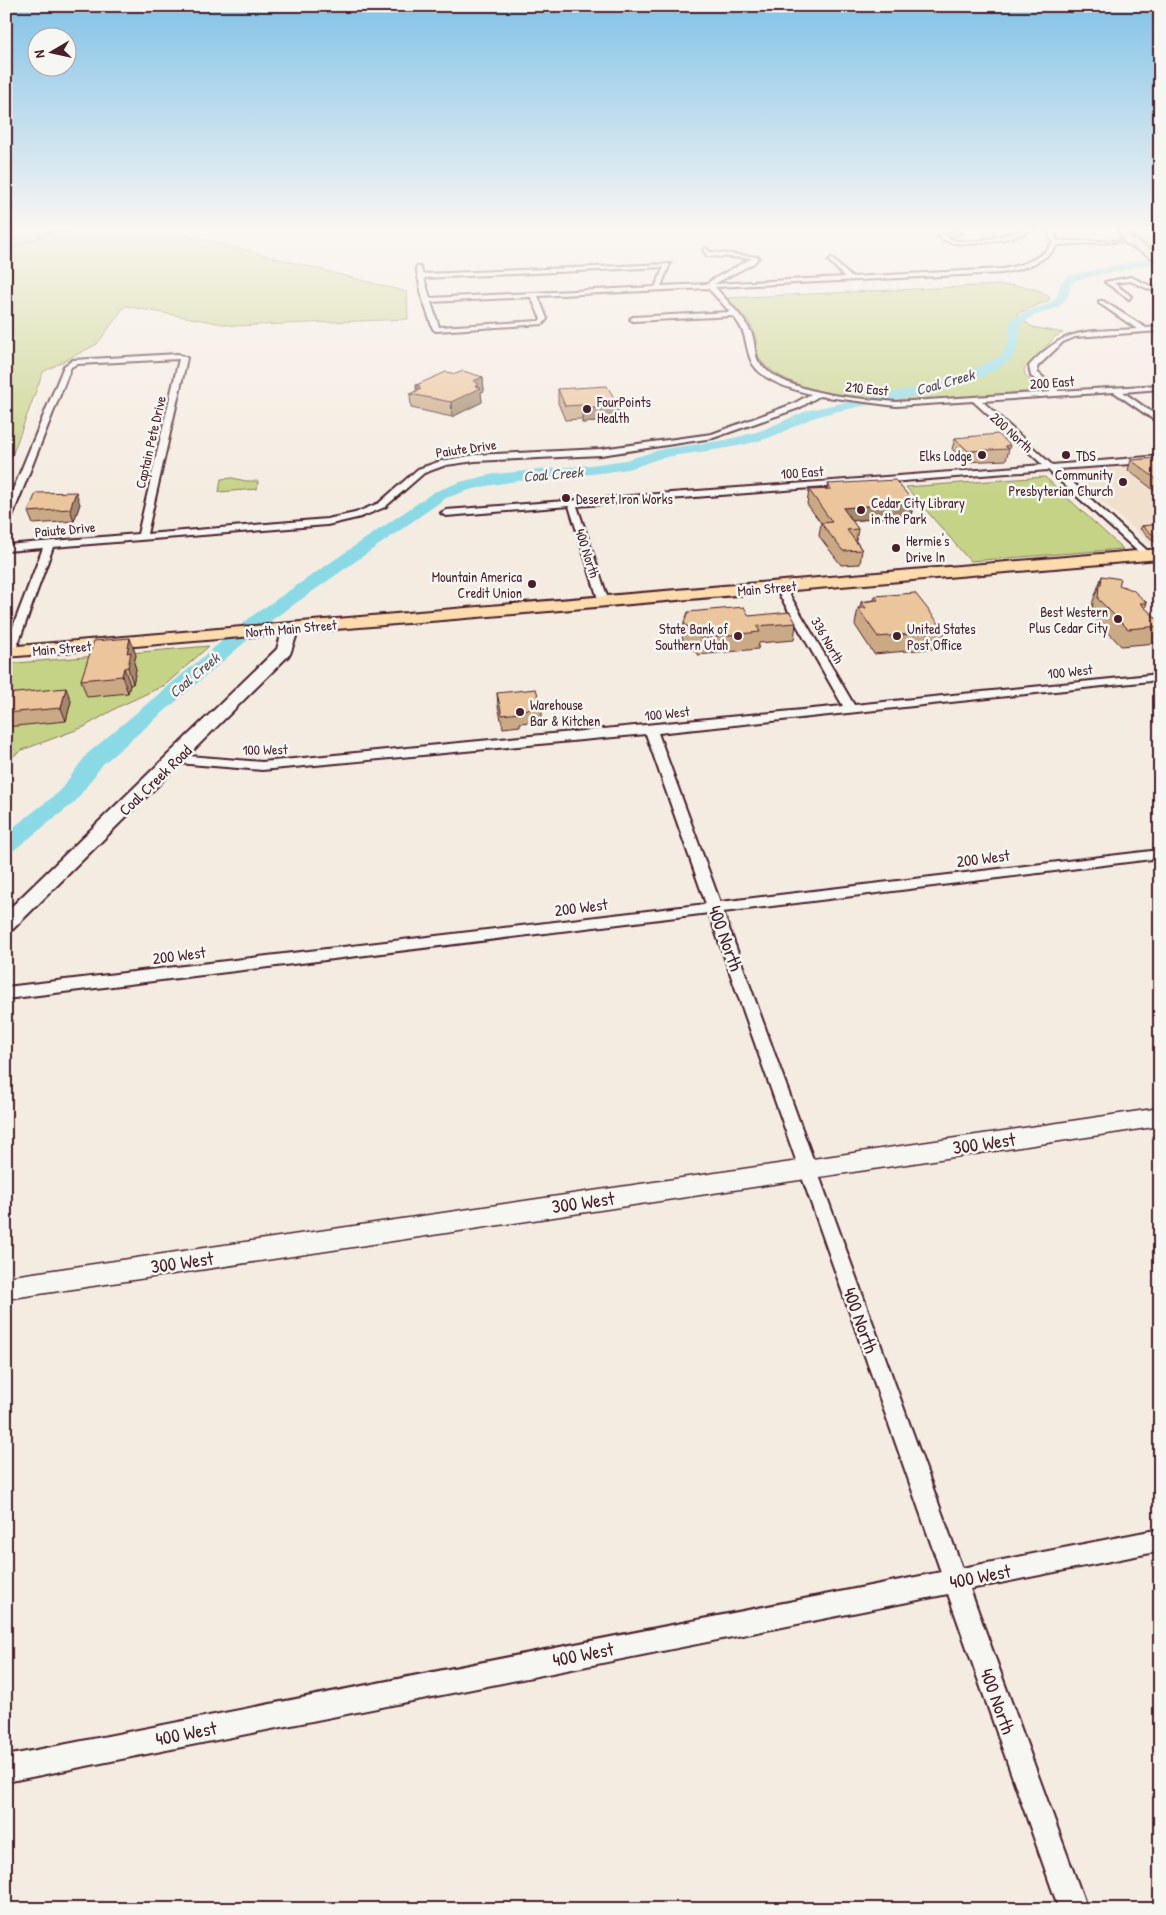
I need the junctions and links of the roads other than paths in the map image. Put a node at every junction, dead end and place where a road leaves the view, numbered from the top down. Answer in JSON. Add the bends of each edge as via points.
{"nodes":[{"id":1,"x":432,"y":317,"type":"edge"},
{"id":2,"x":543,"y":317,"type":"edge"},
{"id":3,"x":666,"y":317,"type":"edge"},
{"id":4,"x":736,"y":317,"type":"edge"},
{"id":5,"x":1125,"y":317,"type":"edge"},
{"id":6,"x":633,"y":319,"type":"dead end"},
{"id":7,"x":1160,"y":329,"type":"edge"},
{"id":8,"x":1144,"y":330,"type":"junction"},
{"id":9,"x":1160,"y":387,"type":"edge"},
{"id":10,"x":1116,"y":390,"type":"junction"},
{"id":11,"x":817,"y":394,"type":"junction"},
{"id":12,"x":1058,"y":394,"type":"junction"},
{"id":13,"x":975,"y":399,"type":"junction"},
{"id":14,"x":945,"y":401,"type":"joint"},
{"id":15,"x":1160,"y":422,"type":"edge"},
{"id":16,"x":1160,"y":459,"type":"edge"},
{"id":17,"x":1051,"y":467,"type":"junction"},
{"id":18,"x":572,"y":503,"type":"junction"},
{"id":19,"x":446,"y":513,"type":"dead end"},
{"id":20,"x":6,"y":519,"type":"edge"},
{"id":21,"x":142,"y":536,"type":"junction"},
{"id":22,"x":49,"y":544,"type":"junction"},
{"id":23,"x":6,"y":548,"type":"edge"},
{"id":24,"x":1156,"y":559,"type":"edge"},
{"id":25,"x":780,"y":587,"type":"junction"},
{"id":26,"x":604,"y":602,"type":"junction"},
{"id":27,"x":375,"y":621,"type":"joint"},
{"id":28,"x":291,"y":628,"type":"junction"},
{"id":29,"x":207,"y":636,"type":"joint"},
{"id":30,"x":7,"y":652,"type":"edge"},
{"id":31,"x":1160,"y":677,"type":"edge"},
{"id":32,"x":850,"y":708,"type":"junction"},
{"id":33,"x":652,"y":730,"type":"junction"},
{"id":34,"x":177,"y":759,"type":"junction"},
{"id":35,"x":1160,"y":854,"type":"edge"},
{"id":36,"x":716,"y":908,"type":"junction"},
{"id":37,"x":6,"y":924,"type":"edge"},
{"id":38,"x":6,"y":994,"type":"edge"},
{"id":39,"x":1160,"y":1117,"type":"edge"},
{"id":40,"x":808,"y":1169,"type":"junction"},
{"id":41,"x":6,"y":1288,"type":"edge"},
{"id":42,"x":1160,"y":1540,"type":"edge"},
{"id":43,"x":955,"y":1581,"type":"junction"},
{"id":44,"x":6,"y":1769,"type":"edge"},
{"id":45,"x":1073,"y":1909,"type":"edge"}],
"edges":[{"from":1,"to":2,"type":"street","via":[[436,329],[526,325],[541,323]]},
{"from":3,"to":6,"type":"street"},
{"from":4,"to":11,"type":"street","name":"210 East","via":[[750,336],[752,356],[758,366],[790,384]]},
{"from":5,"to":8,"type":"street"},
{"from":7,"to":8,"type":"street"},
{"from":8,"to":12,"type":"street","via":[[1074,335],[1060,341],[1033,366],[1034,374]]},
{"from":9,"to":10,"type":"street","name":"200 East"},
{"from":10,"to":12,"type":"street","name":"200 East"},
{"from":10,"to":15,"type":"street"},
{"from":11,"to":14,"type":"street","name":"210 East","via":[[896,404]]},
{"from":11,"to":21,"type":"street","name":"Paiute Drive","via":[[796,406],[713,436],[601,452],[475,458],[444,463],[421,471],[382,505],[327,522]]},
{"from":12,"to":13,"type":"street","name":"200 East"},
{"from":13,"to":14,"type":"street","name":"200 East"},
{"from":13,"to":17,"type":"street","name":"200 North"},
{"from":16,"to":17,"type":"street","name":"100 East"},
{"from":17,"to":18,"type":"street","name":"100 East"},
{"from":17,"to":24,"type":"street","name":"200 North"},
{"from":18,"to":19,"type":"street","name":"100 East"},
{"from":18,"to":26,"type":"street","name":"400 North"},
{"from":20,"to":21,"type":"street","name":"Captain Pete Drive","via":[[68,366],[76,362],[178,356],[183,358]]},
{"from":21,"to":22,"type":"street","name":"Paiute Drive"},
{"from":22,"to":23,"type":"street","name":"Paiute Drive"},
{"from":22,"to":30,"type":"street"},
{"from":24,"to":25,"type":"main road","name":"Main Street"},
{"from":25,"to":26,"type":"main road","name":"Main Street"},
{"from":25,"to":32,"type":"street","name":"336 North"},
{"from":26,"to":27,"type":"main road","name":"Main Street"},
{"from":27,"to":28,"type":"main road","name":"North Main Street"},
{"from":28,"to":29,"type":"main road","name":"North Main Street"},
{"from":28,"to":34,"type":"main road","name":"Coal Creek Road","via":[[284,651]]},
{"from":29,"to":30,"type":"main road","name":"Main Street"},
{"from":31,"to":32,"type":"street","name":"100 West"},
{"from":32,"to":33,"type":"street","name":"100 West"},
{"from":33,"to":34,"type":"street","name":"100 West","via":[[262,766]]},
{"from":33,"to":36,"type":"street","name":"400 North"},
{"from":34,"to":37,"type":"main road","name":"Coal Creek Road"},
{"from":35,"to":36,"type":"street","name":"200 West"},
{"from":36,"to":38,"type":"street","name":"200 West"},
{"from":36,"to":40,"type":"street","name":"400 North"},
{"from":39,"to":40,"type":"street","name":"300 West"},
{"from":40,"to":41,"type":"street","name":"300 West"},
{"from":40,"to":43,"type":"street","name":"400 North"},
{"from":42,"to":43,"type":"street","name":"400 West"},
{"from":43,"to":44,"type":"street","name":"400 West"},
{"from":43,"to":45,"type":"street","name":"400 North"}]}
